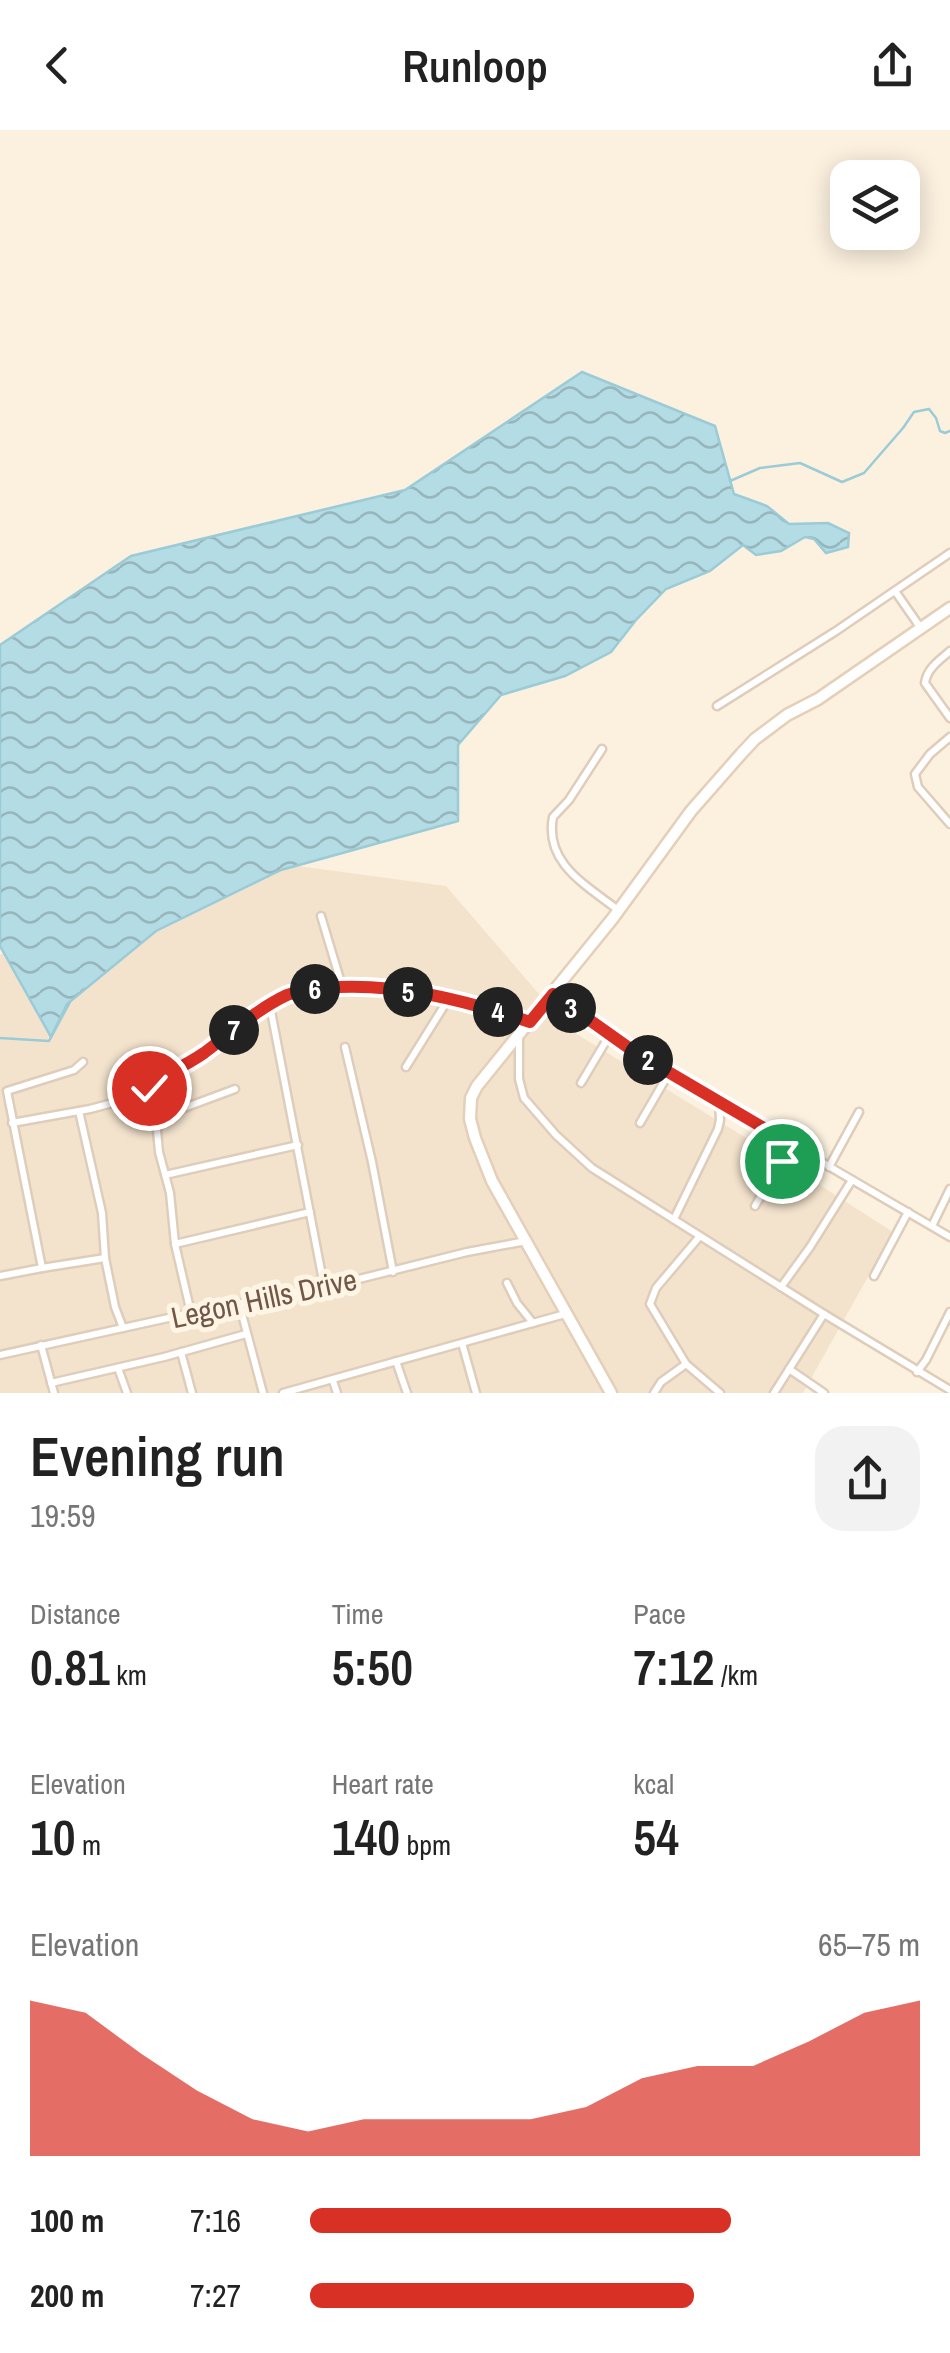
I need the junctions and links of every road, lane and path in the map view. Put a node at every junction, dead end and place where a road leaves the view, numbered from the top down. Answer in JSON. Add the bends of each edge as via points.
{"nodes":[{"id":1,"x":950,"y":553,"type":"edge"},
{"id":2,"x":894,"y":591,"type":"junction"},
{"id":3,"x":950,"y":608,"type":"edge"},
{"id":4,"x":921,"y":628,"type":"junction"},
{"id":5,"x":950,"y":651,"type":"edge"},
{"id":6,"x":716,"y":706,"type":"dead end"},
{"id":7,"x":950,"y":718,"type":"edge"},
{"id":8,"x":950,"y":736,"type":"edge"},
{"id":9,"x":602,"y":749,"type":"dead end"},
{"id":10,"x":950,"y":824,"type":"edge"},
{"id":11,"x":618,"y":910,"type":"junction"},
{"id":12,"x":321,"y":916,"type":"dead end"},
{"id":13,"x":342,"y":986,"type":"junction"},
{"id":14,"x":553,"y":994,"type":"junction"},
{"id":15,"x":448,"y":998,"type":"junction"},
{"id":16,"x":270,"y":1006,"type":"junction"},
{"id":17,"x":530,"y":1022,"type":"junction"},
{"id":18,"x":520,"y":1036,"type":"junction"},
{"id":19,"x":609,"y":1036,"type":"junction"},
{"id":20,"x":345,"y":1047,"type":"dead end"},
{"id":21,"x":83,"y":1062,"type":"dead end"},
{"id":22,"x":406,"y":1068,"type":"dead end"},
{"id":23,"x":669,"y":1073,"type":"junction"},
{"id":24,"x":581,"y":1083,"type":"dead end"},
{"id":25,"x":236,"y":1088,"type":"dead end"},
{"id":26,"x":150,"y":1093,"type":"junction"},
{"id":27,"x":719,"y":1102,"type":"junction"},
{"id":28,"x":79,"y":1111,"type":"junction"},
{"id":29,"x":859,"y":1112,"type":"dead end"},
{"id":30,"x":156,"y":1118,"type":"junction"},
{"id":31,"x":12,"y":1123,"type":"junction"},
{"id":32,"x":640,"y":1123,"type":"dead end"},
{"id":33,"x":791,"y":1144,"type":"junction"},
{"id":34,"x":298,"y":1146,"type":"junction"},
{"id":35,"x":829,"y":1168,"type":"junction"},
{"id":36,"x":165,"y":1174,"type":"junction"},
{"id":37,"x":852,"y":1180,"type":"junction"},
{"id":38,"x":950,"y":1188,"type":"edge"},
{"id":39,"x":755,"y":1206,"type":"dead end"},
{"id":40,"x":310,"y":1212,"type":"junction"},
{"id":41,"x":908,"y":1212,"type":"junction"},
{"id":42,"x":674,"y":1219,"type":"junction"},
{"id":43,"x":932,"y":1226,"type":"junction"},
{"id":44,"x":700,"y":1236,"type":"junction"},
{"id":45,"x":950,"y":1237,"type":"edge"},
{"id":46,"x":527,"y":1241,"type":"junction"},
{"id":47,"x":175,"y":1244,"type":"junction"},
{"id":48,"x":105,"y":1258,"type":"junction"},
{"id":49,"x":42,"y":1268,"type":"junction"},
{"id":50,"x":393,"y":1272,"type":"junction"},
{"id":51,"x":0,"y":1276,"type":"edge"},
{"id":52,"x":874,"y":1276,"type":"dead end"},
{"id":53,"x":508,"y":1283,"type":"dead end"},
{"id":54,"x":324,"y":1286,"type":"junction"},
{"id":55,"x":781,"y":1287,"type":"junction"},
{"id":56,"x":239,"y":1303,"type":"junction"},
{"id":57,"x":950,"y":1312,"type":"edge"},
{"id":58,"x":191,"y":1313,"type":"junction"},
{"id":59,"x":566,"y":1314,"type":"junction"},
{"id":60,"x":824,"y":1314,"type":"junction"},
{"id":61,"x":533,"y":1323,"type":"junction"},
{"id":62,"x":122,"y":1328,"type":"junction"},
{"id":63,"x":246,"y":1334,"type":"junction"},
{"id":64,"x":462,"y":1343,"type":"junction"},
{"id":65,"x":41,"y":1345,"type":"junction"},
{"id":66,"x":181,"y":1352,"type":"junction"},
{"id":67,"x":0,"y":1355,"type":"edge"},
{"id":68,"x":396,"y":1362,"type":"junction"},
{"id":69,"x":686,"y":1364,"type":"junction"},
{"id":70,"x":118,"y":1368,"type":"junction"},
{"id":71,"x":789,"y":1369,"type":"junction"},
{"id":72,"x":917,"y":1372,"type":"junction"},
{"id":73,"x":333,"y":1380,"type":"junction"},
{"id":74,"x":52,"y":1383,"type":"junction"},
{"id":75,"x":950,"y":1390,"type":"edge"},
{"id":76,"x":54,"y":1393,"type":"edge"},
{"id":77,"x":127,"y":1393,"type":"edge"},
{"id":78,"x":192,"y":1393,"type":"edge"},
{"id":79,"x":263,"y":1393,"type":"edge"},
{"id":80,"x":283,"y":1393,"type":"edge"},
{"id":81,"x":336,"y":1393,"type":"edge"},
{"id":82,"x":407,"y":1393,"type":"edge"},
{"id":83,"x":476,"y":1393,"type":"edge"},
{"id":84,"x":611,"y":1393,"type":"edge"},
{"id":85,"x":654,"y":1393,"type":"edge"},
{"id":86,"x":720,"y":1393,"type":"edge"},
{"id":87,"x":774,"y":1393,"type":"edge"},
{"id":88,"x":824,"y":1393,"type":"edge"}],
"edges":[{"from":1,"to":2,"type":"street"},
{"from":2,"to":4,"type":"street"},
{"from":2,"to":6,"type":"street"},
{"from":3,"to":4,"type":"street"},
{"from":4,"to":11,"type":"street","via":[[756,739]]},
{"from":5,"to":7,"type":"street","via":[[924,683]]},
{"from":8,"to":10,"type":"street","via":[[915,774]]},
{"from":9,"to":11,"type":"street","via":[[553,817],[552,846],[559,860]]},
{"from":11,"to":14,"type":"street"},
{"from":12,"to":13,"type":"street"},
{"from":13,"to":15,"type":"street"},
{"from":13,"to":16,"type":"street","via":[[302,990]]},
{"from":14,"to":17,"type":"street"},
{"from":14,"to":19,"type":"street"},
{"from":15,"to":17,"type":"street"},
{"from":15,"to":22,"type":"street"},
{"from":16,"to":26,"type":"street","via":[[150,1083]]},
{"from":16,"to":34,"type":"street"},
{"from":17,"to":18,"type":"street"},
{"from":18,"to":42,"type":"street","via":[[520,1079],[530,1108],[592,1168]]},
{"from":18,"to":46,"type":"street","via":[[478,1086],[470,1110],[490,1176]]},
{"from":19,"to":23,"type":"street"},
{"from":19,"to":24,"type":"street"},
{"from":20,"to":50,"type":"street"},
{"from":21,"to":31,"type":"street","via":[[7,1091]]},
{"from":23,"to":27,"type":"street"},
{"from":23,"to":32,"type":"street"},
{"from":25,"to":30,"type":"street"},
{"from":26,"to":28,"type":"street"},
{"from":26,"to":30,"type":"street"},
{"from":27,"to":33,"type":"street"},
{"from":27,"to":42,"type":"street","via":[[718,1129]]},
{"from":28,"to":31,"type":"street"},
{"from":28,"to":48,"type":"street"},
{"from":29,"to":35,"type":"street"},
{"from":30,"to":36,"type":"street"},
{"from":31,"to":49,"type":"street"},
{"from":33,"to":35,"type":"street"},
{"from":33,"to":39,"type":"street"},
{"from":34,"to":36,"type":"street"},
{"from":34,"to":40,"type":"street"},
{"from":35,"to":37,"type":"street"},
{"from":36,"to":47,"type":"street"},
{"from":37,"to":41,"type":"street"},
{"from":37,"to":55,"type":"street"},
{"from":38,"to":43,"type":"street"},
{"from":40,"to":47,"type":"street"},
{"from":40,"to":54,"type":"street"},
{"from":41,"to":43,"type":"street"},
{"from":41,"to":52,"type":"street"},
{"from":42,"to":44,"type":"street"},
{"from":43,"to":45,"type":"street"},
{"from":44,"to":55,"type":"street"},
{"from":44,"to":69,"type":"street","via":[[650,1304]]},
{"from":46,"to":50,"type":"street","name":"Legon Hills Drive"},
{"from":46,"to":59,"type":"street"},
{"from":47,"to":58,"type":"street"},
{"from":48,"to":49,"type":"street"},
{"from":48,"to":62,"type":"street"},
{"from":49,"to":51,"type":"street"},
{"from":50,"to":54,"type":"street","name":"Legon Hills Drive"},
{"from":53,"to":61,"type":"street"},
{"from":54,"to":56,"type":"street","name":"Legon Hills Drive"},
{"from":55,"to":60,"type":"street"},
{"from":56,"to":58,"type":"street","name":"Legon Hills Drive"},
{"from":56,"to":63,"type":"street"},
{"from":57,"to":72,"type":"street"},
{"from":58,"to":62,"type":"street","name":"Legon Hills Drive"},
{"from":59,"to":61,"type":"street"},
{"from":59,"to":84,"type":"street"},
{"from":60,"to":71,"type":"street"},
{"from":60,"to":72,"type":"street"},
{"from":61,"to":64,"type":"street"},
{"from":62,"to":65,"type":"street","name":"Legon Hills Drive"},
{"from":63,"to":66,"type":"street"},
{"from":63,"to":79,"type":"street"},
{"from":64,"to":68,"type":"street"},
{"from":64,"to":83,"type":"street"},
{"from":65,"to":67,"type":"street","name":"Legon Hills Drive"},
{"from":65,"to":74,"type":"street"},
{"from":66,"to":70,"type":"street"},
{"from":66,"to":78,"type":"street"},
{"from":68,"to":73,"type":"street"},
{"from":68,"to":82,"type":"street"},
{"from":69,"to":85,"type":"street"},
{"from":69,"to":86,"type":"street"},
{"from":70,"to":74,"type":"street"},
{"from":70,"to":77,"type":"street"},
{"from":71,"to":87,"type":"street"},
{"from":71,"to":88,"type":"street"},
{"from":72,"to":75,"type":"street"},
{"from":73,"to":80,"type":"street"},
{"from":73,"to":81,"type":"street"},
{"from":74,"to":76,"type":"street"}]}
